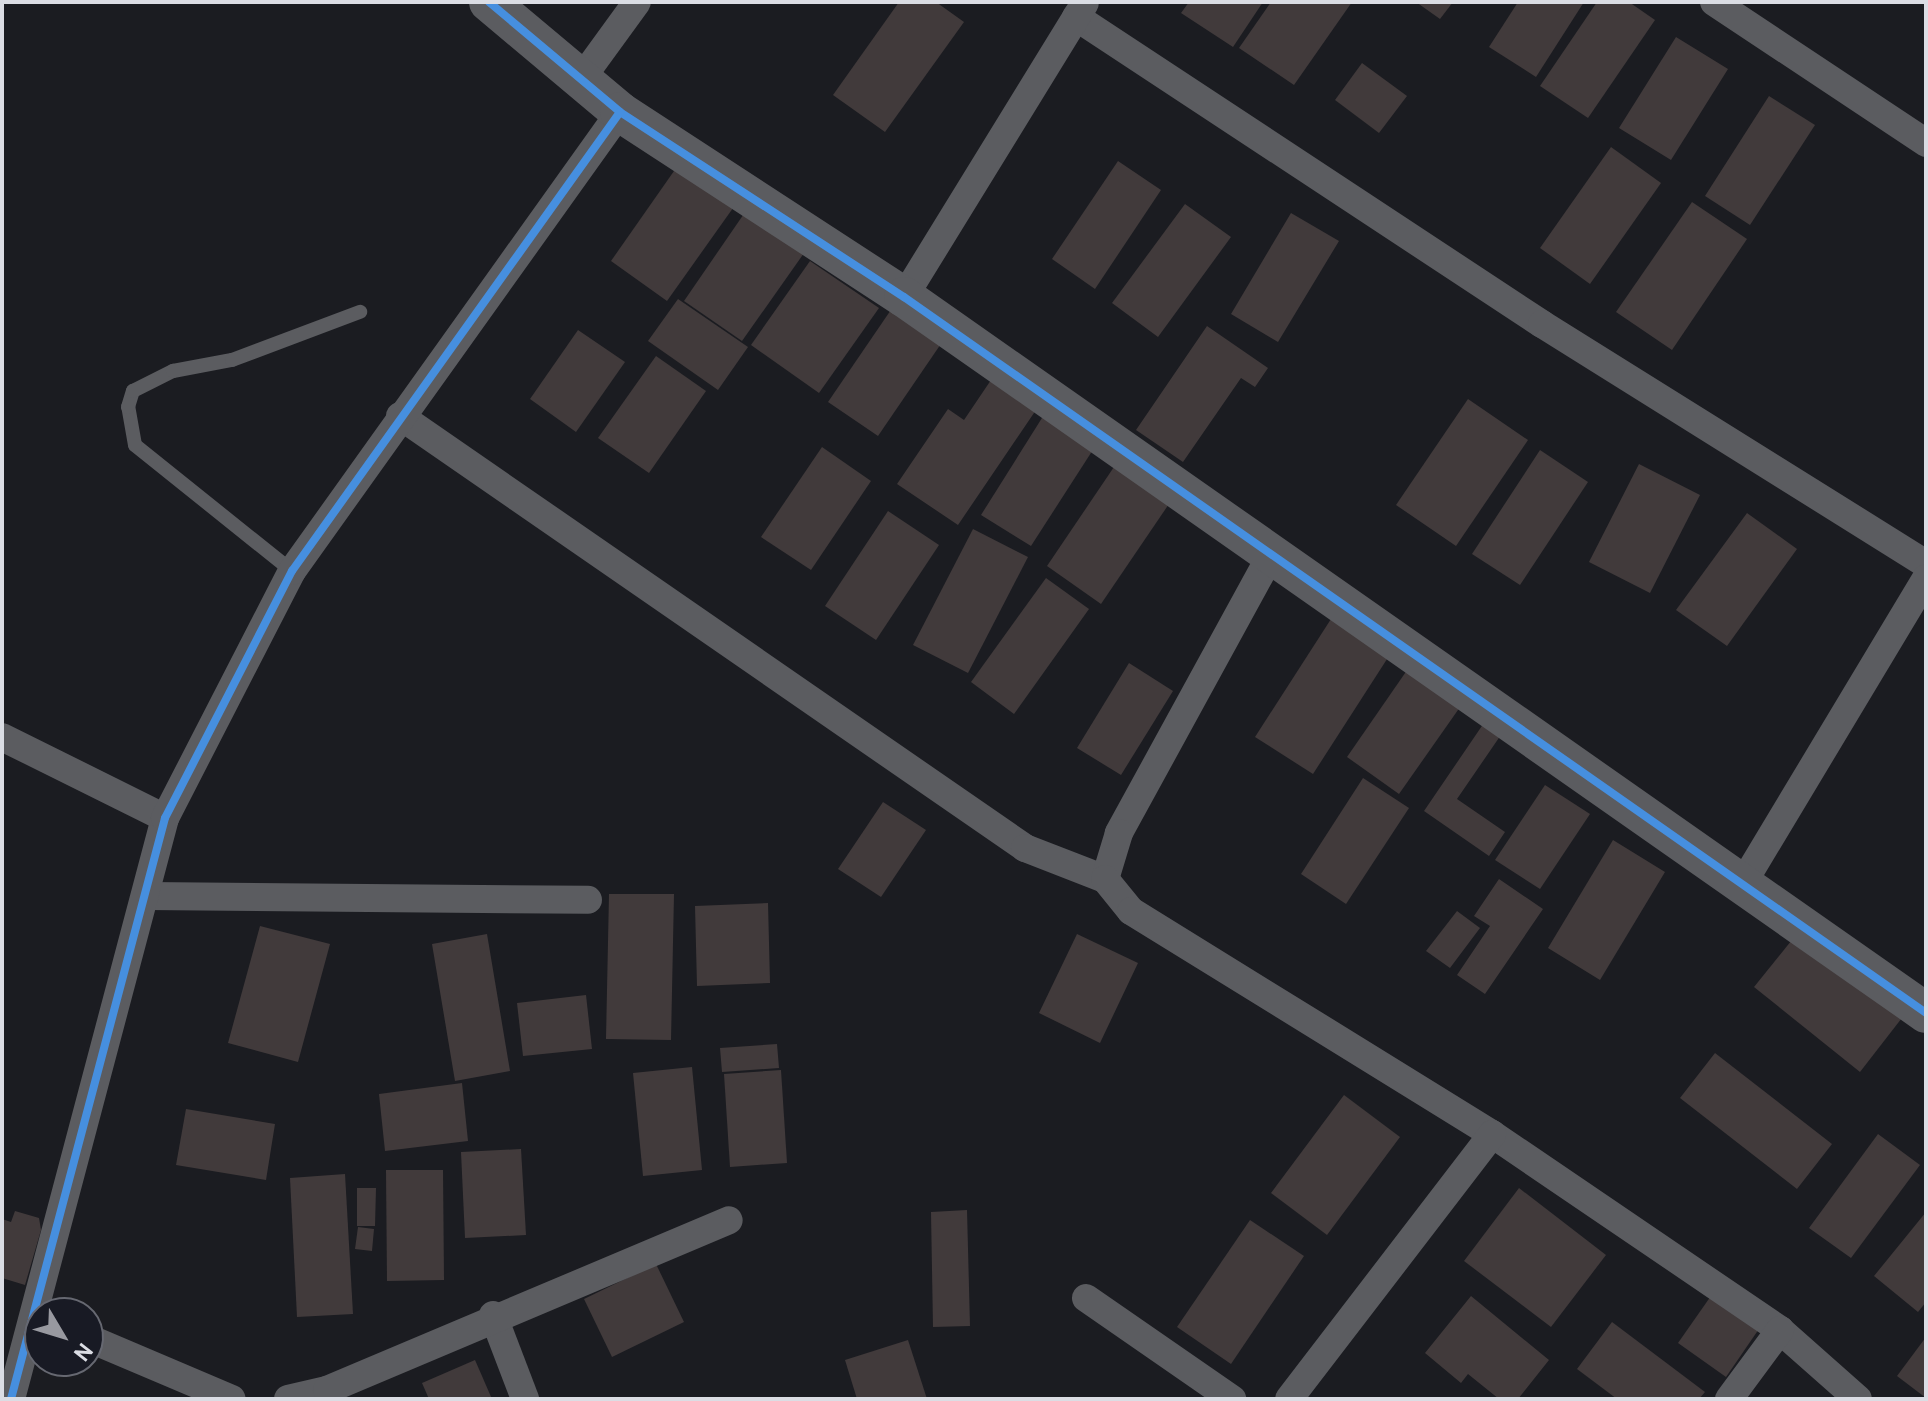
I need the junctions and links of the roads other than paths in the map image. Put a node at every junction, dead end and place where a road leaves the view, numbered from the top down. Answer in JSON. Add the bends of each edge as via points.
{"nodes":[{"id":1,"x":489,"y":2,"type":"edge"},
{"id":2,"x":637,"y":2,"type":"edge"},
{"id":3,"x":1714,"y":2,"type":"edge"},
{"id":4,"x":1081,"y":10,"type":"edge"},
{"id":5,"x":584,"y":75,"type":"junction"},
{"id":6,"x":620,"y":112,"type":"junction"},
{"id":7,"x":1926,"y":143,"type":"edge"},
{"id":8,"x":904,"y":297,"type":"junction"},
{"id":9,"x":360,"y":312,"type":"dead end"},
{"id":10,"x":400,"y":416,"type":"junction"},
{"id":11,"x":1271,"y":555,"type":"junction"},
{"id":12,"x":1926,"y":564,"type":"edge"},
{"id":13,"x":292,"y":571,"type":"junction"},
{"id":14,"x":1926,"y":579,"type":"edge"},
{"id":15,"x":2,"y":737,"type":"edge"},
{"id":16,"x":165,"y":818,"type":"junction"},
{"id":17,"x":1105,"y":879,"type":"junction"},
{"id":18,"x":1743,"y":883,"type":"junction"},
{"id":19,"x":147,"y":896,"type":"junction"},
{"id":20,"x":588,"y":900,"type":"dead end"},
{"id":21,"x":1926,"y":1013,"type":"edge"},
{"id":22,"x":1492,"y":1134,"type":"junction"},
{"id":23,"x":729,"y":1220,"type":"dead end"},
{"id":24,"x":43,"y":1297,"type":"edge"},
{"id":25,"x":1086,"y":1298,"type":"dead end"},
{"id":26,"x":493,"y":1315,"type":"junction"},
{"id":27,"x":1780,"y":1330,"type":"junction"},
{"id":28,"x":104,"y":1345,"type":"edge"},
{"id":29,"x":24,"y":1354,"type":"edge"},
{"id":30,"x":8,"y":1398,"type":"edge"},
{"id":31,"x":232,"y":1399,"type":"edge"},
{"id":32,"x":288,"y":1399,"type":"edge"},
{"id":33,"x":525,"y":1399,"type":"edge"},
{"id":34,"x":1232,"y":1399,"type":"edge"},
{"id":35,"x":1289,"y":1399,"type":"edge"},
{"id":36,"x":1729,"y":1399,"type":"edge"},
{"id":37,"x":1858,"y":1399,"type":"edge"}],
"edges":[{"from":1,"to":5,"type":"street"},
{"from":2,"to":5,"type":"street"},
{"from":3,"to":7,"type":"street"},
{"from":4,"to":8,"type":"street"},
{"from":4,"to":12,"type":"street","via":[[1542,324]]},
{"from":5,"to":6,"type":"street"},
{"from":6,"to":8,"type":"street"},
{"from":6,"to":10,"type":"street"},
{"from":8,"to":11,"type":"street"},
{"from":9,"to":13,"type":"lane","via":[[232,360],[173,371],[133,391],[128,407],[135,445]]},
{"from":10,"to":13,"type":"street"},
{"from":10,"to":17,"type":"street","via":[[1025,848]]},
{"from":11,"to":17,"type":"street","via":[[1119,833]]},
{"from":11,"to":18,"type":"street"},
{"from":13,"to":16,"type":"street"},
{"from":14,"to":18,"type":"street"},
{"from":15,"to":16,"type":"street"},
{"from":16,"to":19,"type":"street"},
{"from":17,"to":22,"type":"street","via":[[1131,911]]},
{"from":18,"to":21,"type":"street"},
{"from":19,"to":20,"type":"street"},
{"from":19,"to":24,"type":"street"},
{"from":22,"to":27,"type":"street"},
{"from":22,"to":35,"type":"street"},
{"from":23,"to":26,"type":"street"},
{"from":25,"to":34,"type":"street"},
{"from":26,"to":32,"type":"street","via":[[327,1390]]},
{"from":26,"to":33,"type":"street"},
{"from":27,"to":36,"type":"street"},
{"from":27,"to":37,"type":"street"},
{"from":28,"to":31,"type":"street"},
{"from":29,"to":30,"type":"street"}]}
